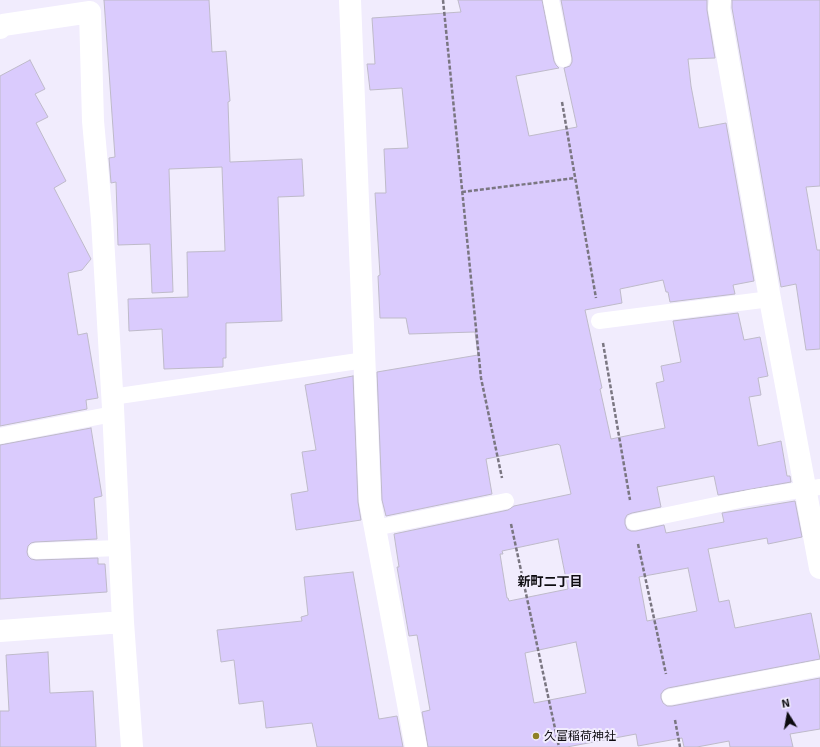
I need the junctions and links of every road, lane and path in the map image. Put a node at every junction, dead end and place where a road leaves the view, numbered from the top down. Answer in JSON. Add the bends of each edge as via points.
{"nodes":[{"id":1,"x":350,"y":0,"type":"edge"},
{"id":2,"x":443,"y":0,"type":"edge"},
{"id":3,"x":551,"y":0,"type":"edge"},
{"id":4,"x":720,"y":0,"type":"edge"},
{"id":5,"x":90,"y":6,"type":"edge"},
{"id":6,"x":0,"y":28,"type":"edge"},
{"id":7,"x":563,"y":60,"type":"dead end"},
{"id":8,"x":562,"y":102,"type":"dead end"},
{"id":9,"x":575,"y":178,"type":"junction"},
{"id":10,"x":462,"y":192,"type":"junction"},
{"id":11,"x":770,"y":299,"type":"junction"},
{"id":12,"x":599,"y":321,"type":"junction"},
{"id":13,"x":365,"y":360,"type":"junction"},
{"id":14,"x":113,"y":405,"type":"junction"},
{"id":15,"x":0,"y":436,"type":"edge"},
{"id":16,"x":812,"y":488,"type":"edge"},
{"id":17,"x":506,"y":501,"type":"junction"},
{"id":18,"x":634,"y":522,"type":"junction"},
{"id":19,"x":375,"y":528,"type":"junction"},
{"id":20,"x":119,"y":548,"type":"junction"},
{"id":21,"x":36,"y":552,"type":"dead end"},
{"id":22,"x":820,"y":568,"type":"edge"},
{"id":23,"x":123,"y":622,"type":"junction"},
{"id":24,"x":0,"y":631,"type":"edge"},
{"id":25,"x":820,"y":668,"type":"edge"},
{"id":26,"x":670,"y":697,"type":"junction"},
{"id":27,"x":132,"y":747,"type":"edge"},
{"id":28,"x":416,"y":747,"type":"edge"},
{"id":29,"x":559,"y":747,"type":"edge"},
{"id":30,"x":680,"y":747,"type":"edge"}],
"edges":[{"from":1,"to":13,"type":"street"},
{"from":2,"to":10,"type":"path"},
{"from":3,"to":7,"type":"lane"},
{"from":4,"to":11,"type":"street","via":[[719,8]]},
{"from":5,"to":6,"type":"street","via":[[2,25]]},
{"from":5,"to":14,"type":"street","via":[[93,120]]},
{"from":8,"to":9,"type":"path"},
{"from":9,"to":10,"type":"path"},
{"from":9,"to":12,"type":"path"},
{"from":10,"to":17,"type":"path","via":[[482,378]]},
{"from":11,"to":12,"type":"lane"},
{"from":11,"to":16,"type":"street"},
{"from":12,"to":18,"type":"path"},
{"from":13,"to":14,"type":"lane"},
{"from":13,"to":19,"type":"street","via":[[370,501]]},
{"from":14,"to":15,"type":"lane"},
{"from":14,"to":20,"type":"street"},
{"from":16,"to":18,"type":"lane"},
{"from":16,"to":22,"type":"street"},
{"from":17,"to":19,"type":"lane"},
{"from":17,"to":29,"type":"path"},
{"from":18,"to":26,"type":"path"},
{"from":19,"to":28,"type":"street"},
{"from":20,"to":21,"type":"lane"},
{"from":20,"to":23,"type":"street"},
{"from":23,"to":24,"type":"street"},
{"from":23,"to":27,"type":"street"},
{"from":25,"to":26,"type":"lane"},
{"from":26,"to":30,"type":"path"}]}
